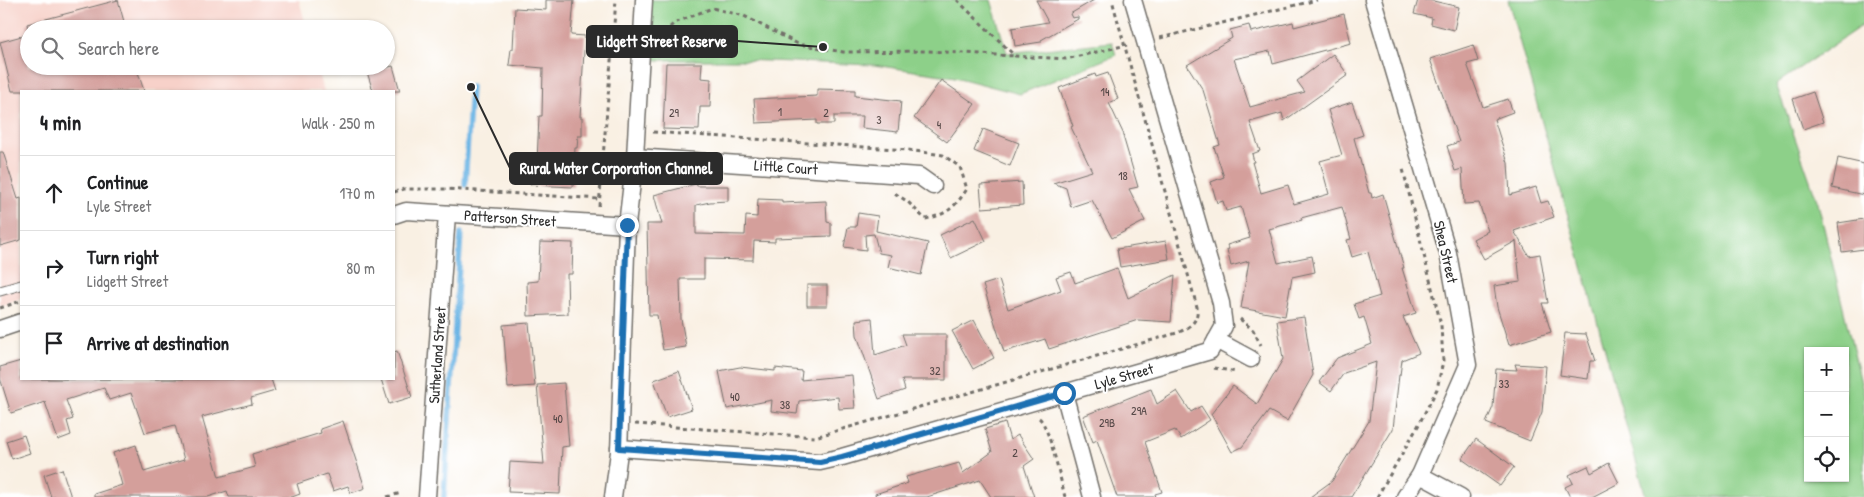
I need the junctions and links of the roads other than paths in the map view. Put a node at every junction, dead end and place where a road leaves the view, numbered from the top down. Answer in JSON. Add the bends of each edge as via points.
{"nodes":[{"id":1,"x":644,"y":0,"type":"edge"},
{"id":2,"x":1133,"y":0,"type":"edge"},
{"id":3,"x":1374,"y":0,"type":"edge"},
{"id":4,"x":635,"y":157,"type":"junction"},
{"id":5,"x":933,"y":186,"type":"dead end"},
{"id":6,"x":447,"y":214,"type":"junction"},
{"id":7,"x":395,"y":215,"type":"edge"},
{"id":8,"x":627,"y":225,"type":"junction"},
{"id":9,"x":20,"y":285,"type":"edge"},
{"id":10,"x":0,"y":291,"type":"edge"},
{"id":11,"x":20,"y":322,"type":"edge"},
{"id":12,"x":0,"y":329,"type":"edge"},
{"id":13,"x":1216,"y":340,"type":"junction"},
{"id":14,"x":1253,"y":360,"type":"road end"},
{"id":15,"x":1064,"y":393,"type":"junction"},
{"id":16,"x":619,"y":448,"type":"junction"},
{"id":17,"x":1420,"y":475,"type":"junction"},
{"id":18,"x":427,"y":497,"type":"edge"},
{"id":19,"x":613,"y":497,"type":"edge"},
{"id":20,"x":1092,"y":497,"type":"edge"},
{"id":21,"x":1405,"y":497,"type":"edge"},
{"id":22,"x":1461,"y":497,"type":"edge"}],
"edges":[{"from":1,"to":4,"type":"street"},
{"from":2,"to":13,"type":"street","via":[[1221,302],[1224,326]]},
{"from":3,"to":17,"type":"street","name":"Shea Street","via":[[1448,254],[1468,365]]},
{"from":4,"to":5,"type":"street","name":"Little Court","via":[[919,176]]},
{"from":4,"to":8,"type":"street"},
{"from":6,"to":7,"type":"street","name":"Patterson Street","via":[[406,211]]},
{"from":6,"to":8,"type":"street","name":"Patterson Street"},
{"from":6,"to":18,"type":"street","name":"Sutherland Street"},
{"from":8,"to":16,"type":"street"},
{"from":9,"to":10,"type":"lane"},
{"from":11,"to":12,"type":"street"},
{"from":13,"to":14,"type":"street"},
{"from":13,"to":15,"type":"street","name":"Lyle Street","via":[[1210,352]]},
{"from":15,"to":16,"type":"street","name":"Lyle Street","via":[[820,462]]},
{"from":15,"to":20,"type":"street"},
{"from":16,"to":19,"type":"street"},
{"from":17,"to":21,"type":"street","name":"Shea Street"},
{"from":17,"to":22,"type":"street"}]}
